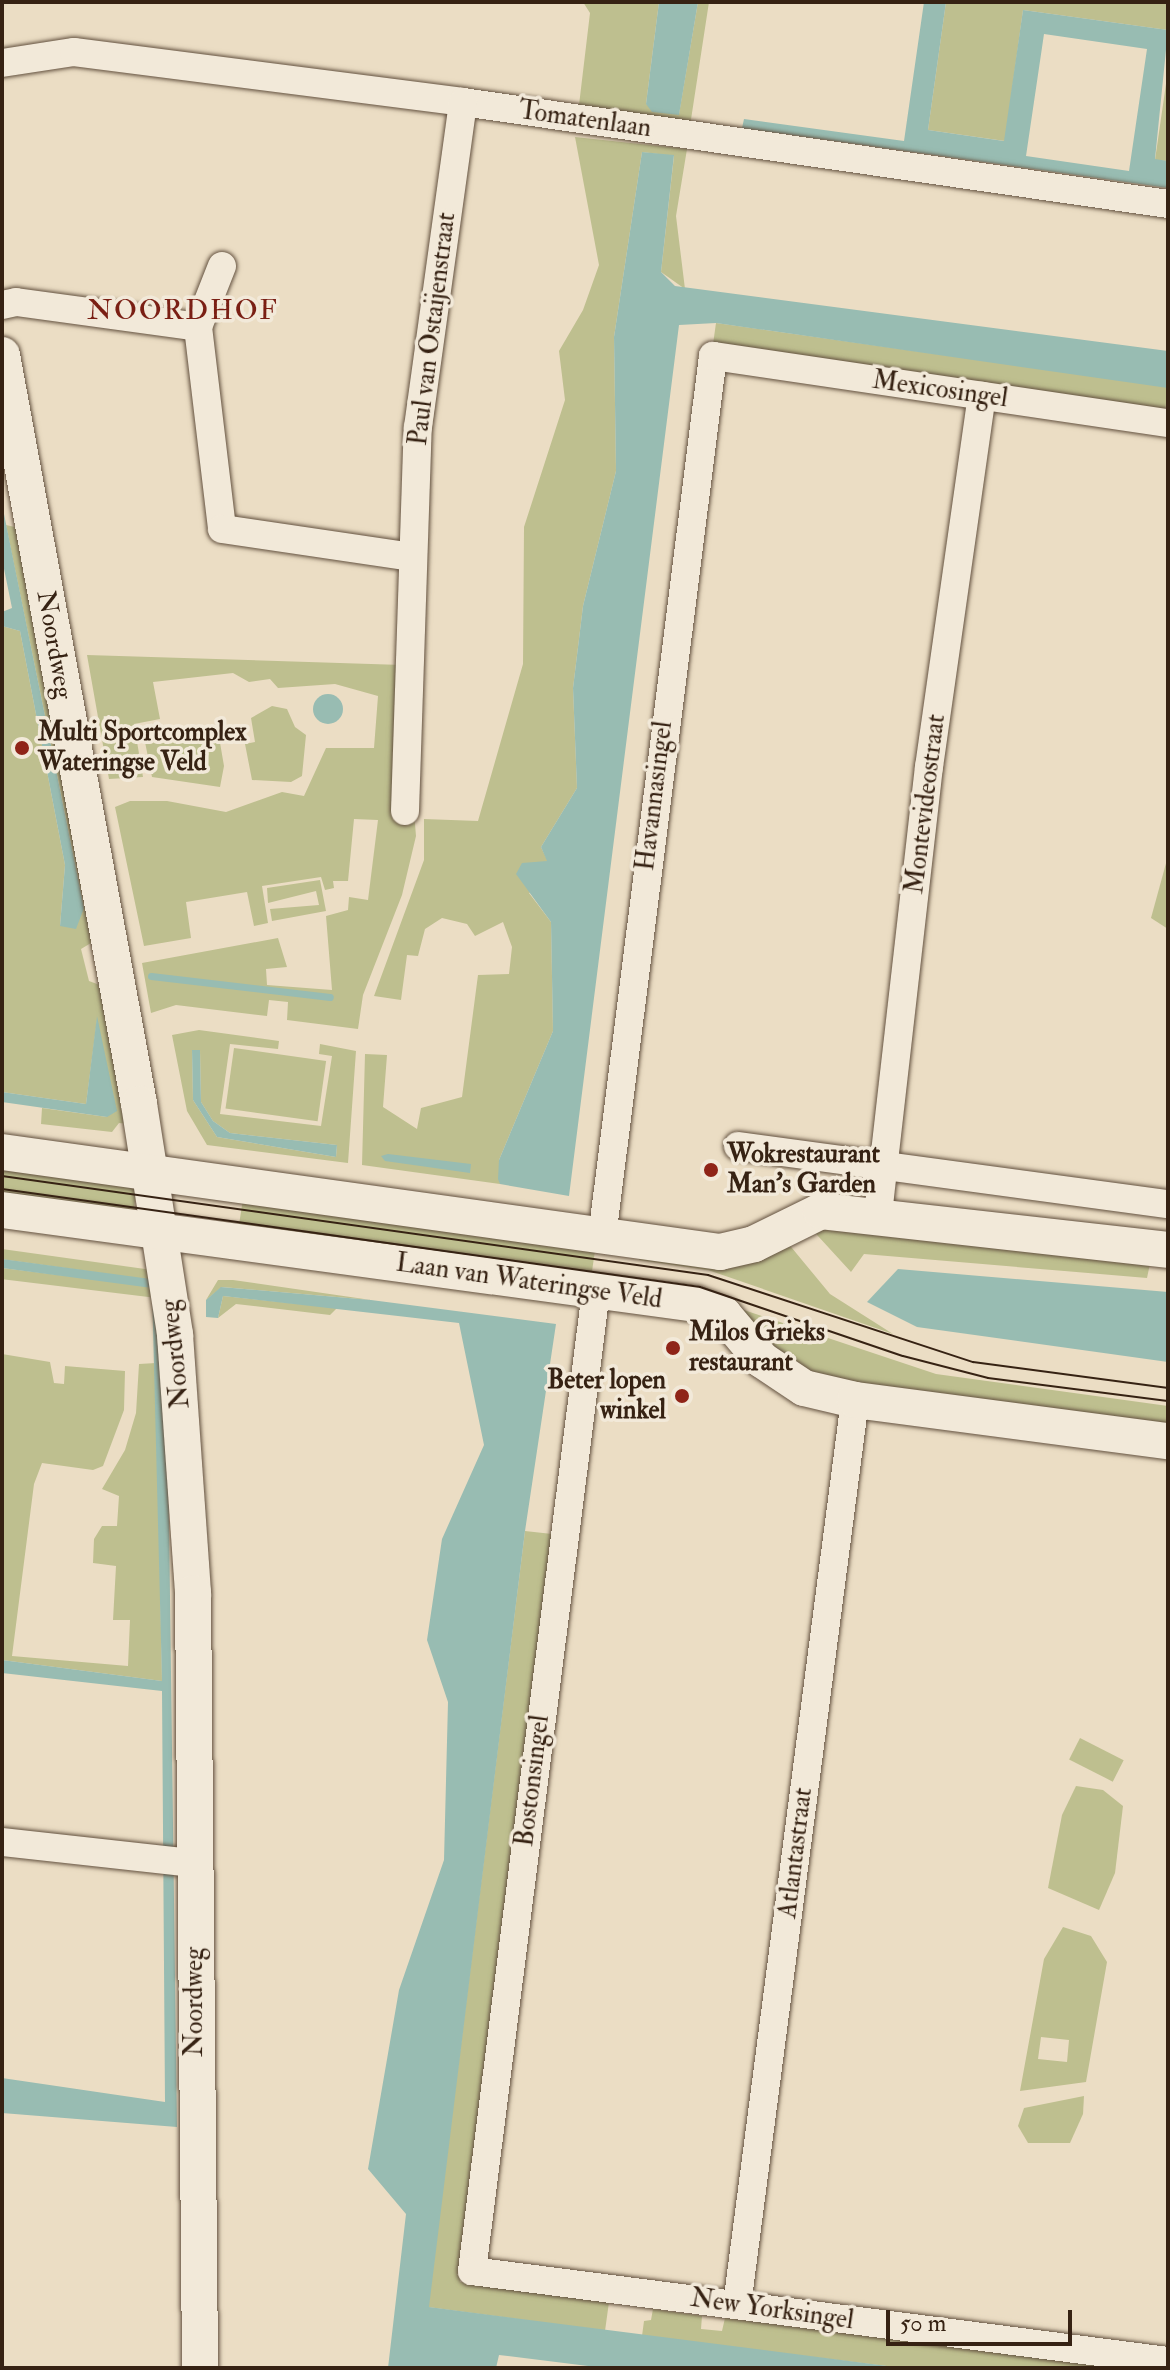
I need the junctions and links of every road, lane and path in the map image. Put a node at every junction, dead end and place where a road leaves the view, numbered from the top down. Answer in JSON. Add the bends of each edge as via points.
{"nodes":[{"id":1,"x":2,"y":63,"type":"edge"},
{"id":2,"x":463,"y":102,"type":"junction"},
{"id":3,"x":1168,"y":204,"type":"edge"},
{"id":4,"x":222,"y":266,"type":"dead end"},
{"id":5,"x":9,"y":303,"type":"edge"},
{"id":6,"x":198,"y":327,"type":"junction"},
{"id":7,"x":2,"y":355,"type":"edge"},
{"id":8,"x":713,"y":356,"type":"joint"},
{"id":9,"x":982,"y":396,"type":"junction"},
{"id":10,"x":1168,"y":423,"type":"edge"},
{"id":11,"x":411,"y":557,"type":"junction"},
{"id":12,"x":405,"y":811,"type":"dead end"},
{"id":13,"x":738,"y":1146,"type":"dead end"},
{"id":14,"x":2,"y":1152,"type":"edge"},
{"id":15,"x":885,"y":1169,"type":"junction"},
{"id":16,"x":150,"y":1171,"type":"junction"},
{"id":17,"x":1168,"y":1204,"type":"edge"},
{"id":18,"x":2,"y":1210,"type":"edge"},
{"id":19,"x":878,"y":1214,"type":"junction"},
{"id":20,"x":160,"y":1232,"type":"junction"},
{"id":21,"x":602,"y":1237,"type":"junction"},
{"id":22,"x":1168,"y":1250,"type":"edge"},
{"id":23,"x":596,"y":1291,"type":"junction"},
{"id":24,"x":855,"y":1400,"type":"junction"},
{"id":25,"x":1168,"y":1441,"type":"edge"},
{"id":26,"x":2,"y":1842,"type":"edge"},
{"id":27,"x":177,"y":1861,"type":"junction"},
{"id":28,"x":472,"y":2271,"type":"joint"},
{"id":29,"x":737,"y":2305,"type":"junction"},
{"id":30,"x":1168,"y":2361,"type":"edge"},
{"id":31,"x":200,"y":2368,"type":"edge"}],
"edges":[{"from":1,"to":2,"type":"street","name":"Tomatenlaan","via":[[74,52]]},
{"from":2,"to":3,"type":"street","name":"Tomatenlaan"},
{"from":2,"to":11,"type":"street","name":"Paul van Ostaijenstraat","via":[[418,427]]},
{"from":4,"to":6,"type":"street"},
{"from":5,"to":6,"type":"street"},
{"from":6,"to":11,"type":"street","via":[[222,529]]},
{"from":7,"to":16,"type":"street","name":"Noordweg"},
{"from":8,"to":9,"type":"street","name":"Mexicosingel"},
{"from":8,"to":21,"type":"street","name":"Havannasingel"},
{"from":9,"to":10,"type":"street","name":"Mexicosingel"},
{"from":9,"to":15,"type":"street","name":"Montevideostraat","via":[[929,767]]},
{"from":11,"to":12,"type":"street","name":"Paul van Ostaijenstraat"},
{"from":13,"to":15,"type":"street"},
{"from":14,"to":16,"type":"street","name":"Laan van Wateringse Veld"},
{"from":15,"to":17,"type":"street"},
{"from":15,"to":19,"type":"street","name":"Montevideostraat"},
{"from":16,"to":20,"type":"street","name":"Noordweg"},
{"from":16,"to":21,"type":"street","name":"Laan van Wateringse Veld"},
{"from":18,"to":20,"type":"street","name":"Laan van Wateringse Veld"},
{"from":19,"to":21,"type":"street","name":"Laan van Wateringse Veld","via":[[821,1211],[754,1244],[720,1252]]},
{"from":19,"to":22,"type":"street","name":"Laan van Wateringse Veld"},
{"from":20,"to":23,"type":"street","name":"Laan van Wateringse Veld"},
{"from":20,"to":27,"type":"street","name":"Noordweg","via":[[188,1465]]},
{"from":23,"to":24,"type":"street","name":"Laan van Wateringse Veld","via":[[696,1304],[724,1315],[762,1360],[804,1388]]},
{"from":23,"to":28,"type":"street","name":"Bostonsingel"},
{"from":24,"to":25,"type":"street","name":"Laan van Wateringse Veld"},
{"from":24,"to":29,"type":"street","name":"Atlantastraat"},
{"from":26,"to":27,"type":"street"},
{"from":27,"to":31,"type":"street","name":"Noordweg"},
{"from":28,"to":29,"type":"street","name":"New Yorksingel"},
{"from":29,"to":30,"type":"street","name":"New Yorksingel"}]}
